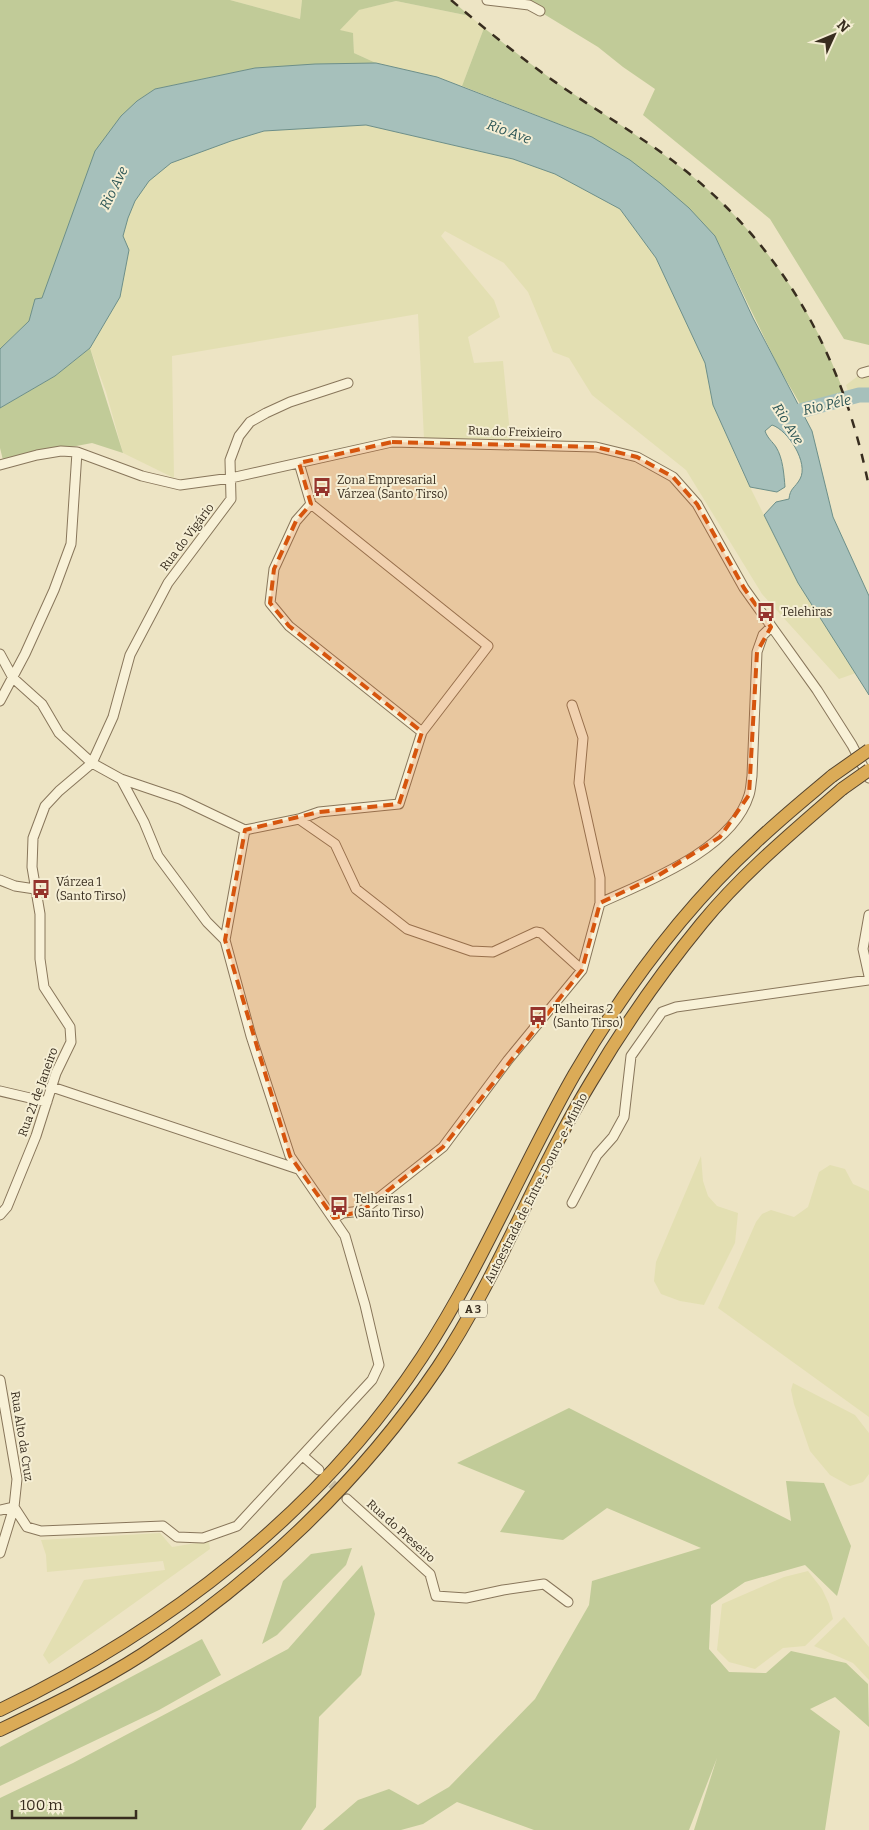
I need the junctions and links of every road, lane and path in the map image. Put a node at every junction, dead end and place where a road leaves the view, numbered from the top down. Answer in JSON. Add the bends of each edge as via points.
{"nodes":[{"id":1,"x":487,"y":0,"type":"edge"},
{"id":2,"x":540,"y":11,"type":"dead end"},
{"id":3,"x":348,"y":383,"type":"dead end"},
{"id":4,"x":77,"y":452,"type":"junction"},
{"id":5,"x":299,"y":463,"type":"junction"},
{"id":6,"x":0,"y":465,"type":"edge"},
{"id":7,"x":231,"y":478,"type":"junction"},
{"id":8,"x":312,"y":504,"type":"junction"},
{"id":9,"x":771,"y":627,"type":"junction"},
{"id":10,"x":0,"y":654,"type":"edge"},
{"id":11,"x":13,"y":678,"type":"junction"},
{"id":12,"x":0,"y":701,"type":"edge"},
{"id":13,"x":572,"y":705,"type":"dead end"},
{"id":14,"x":422,"y":732,"type":"junction"},
{"id":15,"x":869,"y":750,"type":"edge"},
{"id":16,"x":92,"y":763,"type":"junction"},
{"id":17,"x":869,"y":770,"type":"edge"},
{"id":18,"x":869,"y":778,"type":"edge"},
{"id":19,"x":121,"y":779,"type":"junction"},
{"id":20,"x":300,"y":819,"type":"junction"},
{"id":21,"x":245,"y":830,"type":"junction"},
{"id":22,"x":0,"y":880,"type":"edge"},
{"id":23,"x":35,"y":889,"type":"junction"},
{"id":24,"x":600,"y":903,"type":"junction"},
{"id":25,"x":869,"y":915,"type":"edge"},
{"id":26,"x":225,"y":940,"type":"junction"},
{"id":27,"x":582,"y":970,"type":"junction"},
{"id":28,"x":869,"y":976,"type":"edge"},
{"id":29,"x":869,"y":980,"type":"edge"},
{"id":30,"x":52,"y":1087,"type":"junction"},
{"id":31,"x":0,"y":1091,"type":"edge"},
{"id":32,"x":47,"y":1102,"type":"junction"},
{"id":33,"x":298,"y":1169,"type":"junction"},
{"id":34,"x":572,"y":1203,"type":"dead end"},
{"id":35,"x":0,"y":1216,"type":"edge"},
{"id":36,"x":334,"y":1218,"type":"junction"},
{"id":37,"x":0,"y":1380,"type":"edge"},
{"id":38,"x":303,"y":1456,"type":"junction"},
{"id":39,"x":319,"y":1470,"type":"tunnel mouth"},
{"id":40,"x":347,"y":1499,"type":"tunnel mouth"},
{"id":41,"x":14,"y":1507,"type":"junction"},
{"id":42,"x":0,"y":1510,"type":"edge"},
{"id":43,"x":0,"y":1553,"type":"edge"},
{"id":44,"x":568,"y":1602,"type":"dead end"},
{"id":45,"x":0,"y":1710,"type":"edge"},
{"id":46,"x":0,"y":1730,"type":"edge"}],
"edges":[{"from":1,"to":2,"type":"street","via":[[529,5]]},
{"from":3,"to":7,"type":"street","name":"Rua do Vigário","via":[[290,402],[250,422],[239,436],[230,460]]},
{"from":4,"to":6,"type":"street","name":"Rua do Freixieiro","via":[[36,455]]},
{"from":4,"to":7,"type":"street","name":"Rua do Freixieiro","via":[[180,486]]},
{"from":4,"to":11,"type":"street","via":[[71,544],[54,590]]},
{"from":5,"to":7,"type":"street","name":"Rua do Freixieiro"},
{"from":5,"to":8,"type":"street"},
{"from":5,"to":9,"type":"street","name":"Rua do Freixieiro","via":[[392,442],[596,447],[637,457],[673,477],[697,504],[744,588]]},
{"from":7,"to":16,"type":"street","name":"Rua do Vigário","via":[[231,499],[168,583],[130,655],[113,717]]},
{"from":8,"to":14,"type":"street","via":[[296,521],[274,569],[270,604],[289,626]]},
{"from":8,"to":14,"type":"street","via":[[488,646]]},
{"from":9,"to":18,"type":"street","name":"Rua do Freixieiro","via":[[786,644],[852,744]]},
{"from":9,"to":24,"type":"street","via":[[763,635],[757,652],[749,795],[734,821],[720,837],[693,856]]},
{"from":10,"to":11,"type":"street"},
{"from":11,"to":12,"type":"street"},
{"from":11,"to":16,"type":"street","via":[[42,704],[59,733]]},
{"from":13,"to":24,"type":"street","via":[[582,738],[579,783],[600,878]]},
{"from":14,"to":20,"type":"street","via":[[399,804],[319,812]]},
{"from":15,"to":45,"type":"highway","name":"Autoestrada de Entre-Douro-e-Minho","number":"A 3","bridge":true,"via":[[832,776],[747,850],[690,910],[631,986],[574,1075],[469,1282],[421,1358],[366,1433],[295,1510],[218,1577],[132,1639]]},
{"from":16,"to":19,"type":"street"},
{"from":16,"to":23,"type":"street","name":"Rua 21 de Janeiro","via":[[45,806],[33,838]]},
{"from":17,"to":46,"type":"highway","name":"Autoestrada de Entre-Douro-e-Minho","number":"A 3","bridge":true,"via":[[842,789],[765,857],[704,921],[645,997],[590,1084],[484,1290],[437,1367],[379,1446],[308,1524],[230,1592],[142,1655]]},
{"from":19,"to":21,"type":"street","via":[[180,799]]},
{"from":19,"to":26,"type":"street","via":[[158,856],[207,922]]},
{"from":20,"to":21,"type":"street"},
{"from":20,"to":27,"type":"street","via":[[335,844],[356,889],[407,929],[471,951],[493,952],[536,932],[541,933]]},
{"from":21,"to":26,"type":"street"},
{"from":22,"to":23,"type":"street"},
{"from":23,"to":30,"type":"street","name":"Rua 21 de Janeiro","via":[[40,914],[44,987],[70,1027],[71,1042]]},
{"from":24,"to":27,"type":"street"},
{"from":25,"to":28,"type":"street","via":[[862,949]]},
{"from":26,"to":33,"type":"street","via":[[254,1045],[290,1156]]},
{"from":27,"to":36,"type":"street","via":[[508,1060],[443,1147],[362,1211],[343,1213]]},
{"from":29,"to":34,"type":"street","via":[[676,1006],[662,1012],[631,1056],[624,1117],[613,1137],[597,1155]]},
{"from":30,"to":32,"type":"street","name":"Rua 21 de Janeiro"},
{"from":30,"to":33,"type":"street"},
{"from":31,"to":32,"type":"street"},
{"from":32,"to":35,"type":"street","name":"Rua 21 de Janeiro","via":[[7,1207]]},
{"from":33,"to":36,"type":"street"},
{"from":36,"to":38,"type":"street","via":[[345,1236],[379,1365],[372,1380]]},
{"from":37,"to":41,"type":"street","name":"Rua Alto da Cruz","via":[[17,1479]]},
{"from":38,"to":39,"type":"street"},
{"from":38,"to":41,"type":"street","via":[[237,1526],[203,1538],[178,1537],[164,1526],[42,1531],[27,1526]]},
{"from":40,"to":44,"type":"street","name":"Rua do Preseiro","via":[[430,1574],[436,1596],[466,1598],[544,1584]]},
{"from":41,"to":42,"type":"street"},
{"from":41,"to":43,"type":"street","name":"Rua Alto da Cruz"}]}
